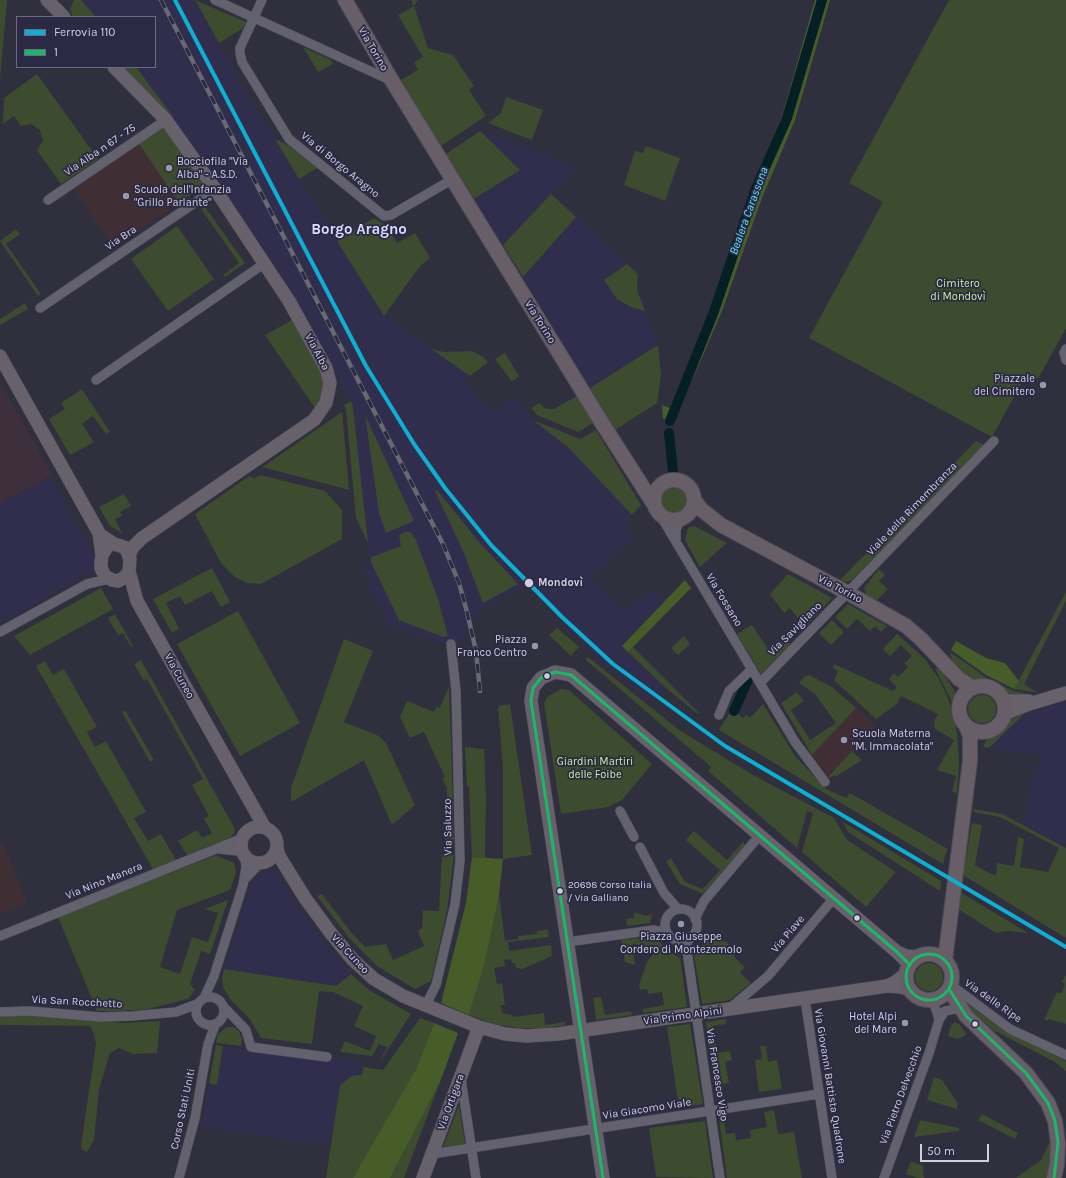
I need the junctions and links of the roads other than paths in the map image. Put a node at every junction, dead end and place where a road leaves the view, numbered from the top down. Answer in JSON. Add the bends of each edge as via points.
{"nodes":[{"id":1,"x":47,"y":0,"type":"edge"},
{"id":2,"x":215,"y":0,"type":"edge"},
{"id":3,"x":262,"y":0,"type":"edge"},
{"id":4,"x":345,"y":0,"type":"edge"},
{"id":5,"x":63,"y":16,"type":"edge"},
{"id":6,"x":254,"y":18,"type":"junction"},
{"id":7,"x":115,"y":68,"type":"edge"},
{"id":8,"x":393,"y":82,"type":"junction"},
{"id":9,"x":166,"y":120,"type":"junction"},
{"id":10,"x":453,"y":179,"type":"junction"},
{"id":11,"x":215,"y":188,"type":"junction"},
{"id":12,"x":48,"y":200,"type":"dead end"},
{"id":13,"x":265,"y":263,"type":"junction"},
{"id":14,"x":40,"y":308,"type":"dead end"},
{"id":15,"x":1066,"y":349,"type":"edge"},
{"id":16,"x":0,"y":356,"type":"edge"},
{"id":17,"x":1066,"y":360,"type":"edge"},
{"id":18,"x":96,"y":380,"type":"dead end"},
{"id":19,"x":994,"y":441,"type":"dead end"},
{"id":20,"x":629,"y":466,"type":"junction"},
{"id":21,"x":663,"y":483,"type":"junction"},
{"id":22,"x":694,"y":500,"type":"junction"},
{"id":23,"x":657,"y":509,"type":"junction"},
{"id":24,"x":682,"y":518,"type":"junction"},
{"id":25,"x":721,"y":525,"type":"junction"},
{"id":26,"x":100,"y":534,"type":"junction"},
{"id":27,"x":142,"y":538,"type":"junction"},
{"id":28,"x":117,"y":544,"type":"junction"},
{"id":29,"x":676,"y":544,"type":"junction"},
{"id":30,"x":102,"y":555,"type":"junction"},
{"id":31,"x":129,"y":555,"type":"junction"},
{"id":32,"x":129,"y":571,"type":"junction"},
{"id":33,"x":108,"y":576,"type":"junction"},
{"id":34,"x":848,"y":593,"type":"junction"},
{"id":35,"x":137,"y":601,"type":"junction"},
{"id":36,"x":0,"y":632,"type":"edge"},
{"id":37,"x":451,"y":644,"type":"dead end"},
{"id":38,"x":947,"y":667,"type":"junction"},
{"id":39,"x":752,"y":669,"type":"junction"},
{"id":40,"x":760,"y":683,"type":"junction"},
{"id":41,"x":973,"y":688,"type":"junction"},
{"id":42,"x":1066,"y":693,"type":"edge"},
{"id":43,"x":962,"y":698,"type":"junction"},
{"id":44,"x":1004,"y":707,"type":"junction"},
{"id":45,"x":719,"y":715,"type":"dead end"},
{"id":46,"x":966,"y":726,"type":"junction"},
{"id":47,"x":983,"y":732,"type":"junction"},
{"id":48,"x":970,"y":761,"type":"junction"},
{"id":49,"x":825,"y":782,"type":"dead end"},
{"id":50,"x":245,"y":793,"type":"junction"},
{"id":51,"x":620,"y":811,"type":"dead end"},
{"id":52,"x":265,"y":828,"type":"junction"},
{"id":53,"x":246,"y":834,"type":"junction"},
{"id":54,"x":760,"y":835,"type":"junction"},
{"id":55,"x":634,"y":837,"type":"dead end"},
{"id":56,"x":640,"y":848,"type":"dead end"},
{"id":57,"x":217,"y":849,"type":"junction"},
{"id":58,"x":245,"y":856,"type":"junction"},
{"id":59,"x":268,"y":857,"type":"junction"},
{"id":60,"x":243,"y":885,"type":"junction"},
{"id":61,"x":664,"y":893,"type":"junction"},
{"id":62,"x":834,"y":898,"type":"junction"},
{"id":63,"x":704,"y":901,"type":"junction"},
{"id":64,"x":682,"y":909,"type":"junction"},
{"id":65,"x":669,"y":914,"type":"junction"},
{"id":66,"x":695,"y":919,"type":"junction"},
{"id":67,"x":948,"y":926,"type":"junction"},
{"id":68,"x":666,"y":927,"type":"junction"},
{"id":69,"x":0,"y":936,"type":"edge"},
{"id":70,"x":690,"y":937,"type":"junction"},
{"id":71,"x":678,"y":940,"type":"junction"},
{"id":72,"x":566,"y":942,"type":"junction"},
{"id":73,"x":686,"y":951,"type":"junction"},
{"id":74,"x":945,"y":960,"type":"junction"},
{"id":75,"x":916,"y":962,"type":"junction"},
{"id":76,"x":214,"y":976,"type":"junction"},
{"id":77,"x":759,"y":985,"type":"junction"},
{"id":78,"x":887,"y":986,"type":"junction"},
{"id":79,"x":950,"y":987,"type":"junction"},
{"id":80,"x":911,"y":990,"type":"junction"},
{"id":81,"x":805,"y":999,"type":"junction"},
{"id":82,"x":932,"y":999,"type":"junction"},
{"id":83,"x":201,"y":1001,"type":"junction"},
{"id":84,"x":220,"y":1003,"type":"junction"},
{"id":85,"x":426,"y":1005,"type":"junction"},
{"id":86,"x":761,"y":1005,"type":"junction"},
{"id":87,"x":728,"y":1009,"type":"junction"},
{"id":88,"x":0,"y":1012,"type":"edge"},
{"id":89,"x":176,"y":1012,"type":"junction"},
{"id":90,"x":960,"y":1013,"type":"junction"},
{"id":91,"x":197,"y":1019,"type":"junction"},
{"id":92,"x":696,"y":1019,"type":"junction"},
{"id":93,"x":939,"y":1020,"type":"junction"},
{"id":94,"x":239,"y":1021,"type":"junction"},
{"id":95,"x":218,"y":1022,"type":"junction"},
{"id":96,"x":205,"y":1025,"type":"junction"},
{"id":97,"x":479,"y":1026,"type":"junction"},
{"id":98,"x":580,"y":1030,"type":"junction"},
{"id":99,"x":208,"y":1044,"type":"junction"},
{"id":100,"x":1066,"y":1054,"type":"edge"},
{"id":101,"x":327,"y":1057,"type":"dead end"},
{"id":102,"x":460,"y":1077,"type":"junction"},
{"id":103,"x":819,"y":1094,"type":"junction"},
{"id":104,"x":710,"y":1111,"type":"junction"},
{"id":105,"x":595,"y":1129,"type":"junction"},
{"id":106,"x":472,"y":1148,"type":"junction"},
{"id":107,"x":432,"y":1154,"type":"junction"},
{"id":108,"x":179,"y":1178,"type":"edge"},
{"id":109,"x":424,"y":1178,"type":"edge"},
{"id":110,"x":476,"y":1178,"type":"edge"},
{"id":111,"x":603,"y":1178,"type":"edge"},
{"id":112,"x":720,"y":1178,"type":"edge"},
{"id":113,"x":832,"y":1178,"type":"edge"},
{"id":114,"x":884,"y":1178,"type":"edge"},
{"id":115,"x":1054,"y":1178,"type":"edge"}],
"edges":[{"from":1,"to":5,"type":"street"},
{"from":2,"to":6,"type":"street"},
{"from":3,"to":6,"type":"street","name":"Via di Borgo Aragno"},
{"from":4,"to":8,"type":"main road","name":"Via Torino"},
{"from":6,"to":8,"type":"street"},
{"from":6,"to":10,"type":"street","name":"Via di Borgo Aragno","via":[[240,48],[241,58],[286,135],[382,214],[390,215]]},
{"from":7,"to":9,"type":"street","name":"Via Alba"},
{"from":8,"to":10,"type":"main road","name":"Via Torino"},
{"from":9,"to":11,"type":"street","name":"Via Alba"},
{"from":9,"to":12,"type":"street","name":"Via Alba n 67 - 75"},
{"from":10,"to":20,"type":"main road","name":"Via Torino"},
{"from":11,"to":13,"type":"street","name":"Via Alba"},
{"from":11,"to":14,"type":"street","name":"Via Bra"},
{"from":13,"to":18,"type":"street"},
{"from":13,"to":27,"type":"street","name":"Via Alba","via":[[326,368],[330,390],[323,409],[314,420],[229,473]]},
{"from":15,"to":17,"type":"street"},
{"from":16,"to":26,"type":"street"},
{"from":19,"to":34,"type":"street","name":"Viale della Rimembranza"},
{"from":20,"to":21,"type":"main road","name":"Via Torino","via":[[648,479]]},
{"from":20,"to":23,"type":"main road","name":"Via Torino"},
{"from":21,"to":22,"type":"main road","name":"Via Torino","via":[[677,480],[684,482],[693,493]]},
{"from":21,"to":23,"type":"main road","via":[[654,495]]},
{"from":22,"to":24,"type":"main road","via":[[689,513]]},
{"from":22,"to":25,"type":"main road","name":"Via Torino"},
{"from":23,"to":24,"type":"main road","name":"Via Torino","via":[[666,519]]},
{"from":23,"to":29,"type":"street","name":"Via Fossano"},
{"from":24,"to":25,"type":"main road","name":"Via Torino","via":[[697,518]]},
{"from":24,"to":29,"type":"street","via":[[676,530]]},
{"from":25,"to":34,"type":"main road","name":"Via Torino"},
{"from":26,"to":28,"type":"street"},
{"from":26,"to":30,"type":"street"},
{"from":27,"to":28,"type":"street","name":"Via Alba","via":[[132,543]]},
{"from":27,"to":31,"type":"street","name":"Via Alba"},
{"from":28,"to":30,"type":"street","via":[[107,547]]},
{"from":28,"to":31,"type":"street","via":[[124,547]]},
{"from":29,"to":39,"type":"street","name":"Via Fossano"},
{"from":30,"to":33,"type":"street"},
{"from":31,"to":32,"type":"street","name":"Via Cuneo"},
{"from":32,"to":33,"type":"street","via":[[125,576]]},
{"from":32,"to":35,"type":"street","name":"Via Cuneo"},
{"from":33,"to":35,"type":"street","name":"Via Cuneo"},
{"from":33,"to":36,"type":"street","via":[[87,584]]},
{"from":34,"to":38,"type":"main road","name":"Via Torino","via":[[906,626]]},
{"from":34,"to":40,"type":"street","name":"Via Savigliano"},
{"from":35,"to":50,"type":"street","name":"Via Cuneo"},
{"from":37,"to":85,"type":"street","name":"Via Saluzzo","via":[[456,691],[460,861],[455,904],[436,985]]},
{"from":38,"to":41,"type":"main road","name":"Via Torino"},
{"from":38,"to":43,"type":"main road","name":"Via Torino","via":[[962,691]]},
{"from":39,"to":40,"type":"street","name":"Via Fossano"},
{"from":39,"to":45,"type":"street","via":[[728,691]]},
{"from":40,"to":49,"type":"street","name":"Via Fossano","via":[[799,749]]},
{"from":41,"to":43,"type":"main road"},
{"from":41,"to":44,"type":"main road","via":[[980,686],[994,690]]},
{"from":42,"to":44,"type":"street"},
{"from":43,"to":46,"type":"main road","name":"Via Torino","via":[[959,712]]},
{"from":44,"to":47,"type":"main road","via":[[1002,720],[994,728]]},
{"from":46,"to":47,"type":"main road"},
{"from":46,"to":48,"type":"main road","name":"Via Torino","via":[[970,736]]},
{"from":47,"to":48,"type":"main road","name":"Via Torino"},
{"from":48,"to":67,"type":"main road","name":"Via Torino"},
{"from":50,"to":52,"type":"street","name":"Via Cuneo"},
{"from":50,"to":53,"type":"street","name":"Via Cuneo","via":[[249,813]]},
{"from":51,"to":55,"type":"street"},
{"from":52,"to":53,"type":"street","via":[[259,827]]},
{"from":52,"to":59,"type":"street","name":"Via Cuneo","via":[[275,836]]},
{"from":53,"to":57,"type":"street","name":"Via Nino Manera"},
{"from":53,"to":58,"type":"street","name":"Via Cuneo","via":[[242,848]]},
{"from":54,"to":62,"type":"street"},
{"from":54,"to":63,"type":"street"},
{"from":54,"to":72,"type":"street","via":[[572,675],[555,672],[541,678],[532,688],[531,701]]},
{"from":56,"to":61,"type":"street"},
{"from":57,"to":58,"type":"street","name":"Via Nino Manera","via":[[228,849]]},
{"from":57,"to":69,"type":"street","name":"Via Nino Manera"},
{"from":58,"to":59,"type":"street","name":"Via Cuneo","via":[[254,862]]},
{"from":58,"to":60,"type":"street","name":"Corso Stati Uniti"},
{"from":59,"to":60,"type":"street","name":"Corso Stati Uniti","via":[[250,871]]},
{"from":59,"to":85,"type":"street","name":"Via Cuneo","via":[[289,872],[330,932],[363,970],[386,987]]},
{"from":60,"to":76,"type":"street","name":"Corso Stati Uniti"},
{"from":61,"to":64,"type":"street"},
{"from":61,"to":65,"type":"street"},
{"from":62,"to":75,"type":"street","via":[[897,952]]},
{"from":62,"to":77,"type":"street","name":"Via Piave"},
{"from":63,"to":64,"type":"street"},
{"from":63,"to":66,"type":"street"},
{"from":64,"to":65,"type":"street"},
{"from":64,"to":66,"type":"street","via":[[691,912]]},
{"from":65,"to":68,"type":"street"},
{"from":66,"to":70,"type":"street","via":[[696,929]]},
{"from":67,"to":74,"type":"main road","name":"Via Torino"},
{"from":67,"to":75,"type":"main road","name":"Via Torino","via":[[940,943]]},
{"from":68,"to":71,"type":"street","via":[[673,939]]},
{"from":68,"to":72,"type":"street"},
{"from":70,"to":71,"type":"street"},
{"from":70,"to":73,"type":"street","name":"Via Francesco Vigo"},
{"from":71,"to":73,"type":"street","name":"Via Francesco Vigo"},
{"from":72,"to":98,"type":"street"},
{"from":73,"to":92,"type":"street","name":"Via Francesco Vigo"},
{"from":74,"to":75,"type":"main road","via":[[938,956]]},
{"from":74,"to":79,"type":"main road","via":[[951,972]]},
{"from":75,"to":78,"type":"street","name":"Via Primo Alpini","via":[[894,983]]},
{"from":75,"to":80,"type":"main road","via":[[907,979]]},
{"from":76,"to":83,"type":"street","name":"Corso Stati Uniti"},
{"from":76,"to":84,"type":"street","name":"Corso Stati Uniti"},
{"from":77,"to":86,"type":"street","via":[[753,998]]},
{"from":77,"to":87,"type":"street","name":"Via Piave"},
{"from":78,"to":80,"type":"street","name":"Via Primo Alpini"},
{"from":78,"to":81,"type":"street","name":"Via Primo Alpini"},
{"from":79,"to":82,"type":"main road","via":[[940,997]]},
{"from":79,"to":90,"type":"main road"},
{"from":79,"to":100,"type":"street","name":"Via delle Ripe","via":[[1010,1029]]},
{"from":80,"to":82,"type":"main road","via":[[921,998]]},
{"from":81,"to":86,"type":"street","name":"Via Primo Alpini"},
{"from":81,"to":103,"type":"street","name":"Via Giovanni Battista Quadrone"},
{"from":82,"to":90,"type":"main road"},
{"from":82,"to":93,"type":"street"},
{"from":83,"to":84,"type":"street","via":[[213,997]]},
{"from":83,"to":89,"type":"street","name":"Via San Rocchetto"},
{"from":83,"to":91,"type":"street","name":"Corso Stati Uniti","via":[[195,1009]]},
{"from":84,"to":94,"type":"street"},
{"from":84,"to":95,"type":"street","name":"Corso Stati Uniti","via":[[224,1015]]},
{"from":85,"to":97,"type":"street","name":"Via Cuneo"},
{"from":86,"to":87,"type":"street","name":"Via Primo Alpini"},
{"from":87,"to":92,"type":"street","name":"Via Primo Alpini"},
{"from":88,"to":89,"type":"street","name":"Via San Rocchetto","via":[[132,1016]]},
{"from":89,"to":91,"type":"street","name":"Via San Rocchetto"},
{"from":90,"to":93,"type":"street","via":[[946,1011]]},
{"from":90,"to":115,"type":"main road","via":[[1026,1072],[1048,1103],[1058,1137],[1058,1159]]},
{"from":91,"to":96,"type":"street"},
{"from":92,"to":98,"type":"street","name":"Via Primo Alpini"},
{"from":92,"to":104,"type":"street","name":"Via Francesco Vigo"},
{"from":93,"to":114,"type":"street","name":"Via Pietro Delvecchio"},
{"from":94,"to":95,"type":"street","via":[[230,1018]]},
{"from":94,"to":101,"type":"street","via":[[246,1030],[251,1047]]},
{"from":95,"to":96,"type":"street"},
{"from":95,"to":99,"type":"street","name":"Corso Stati Uniti"},
{"from":96,"to":99,"type":"street","name":"Corso Stati Uniti"},
{"from":97,"to":98,"type":"street","name":"Via Primo Alpini","via":[[505,1034],[526,1036]]},
{"from":97,"to":102,"type":"street","name":"Via Ortigara"},
{"from":98,"to":105,"type":"street"},
{"from":99,"to":108,"type":"street","name":"Corso Stati Uniti","via":[[195,1118]]},
{"from":102,"to":106,"type":"street"},
{"from":102,"to":107,"type":"street","name":"Via Ortigara"},
{"from":103,"to":104,"type":"street","name":"Via Giacomo Viale"},
{"from":103,"to":113,"type":"street","name":"Via Giovanni Battista Quadrone"},
{"from":104,"to":105,"type":"street","name":"Via Giacomo Viale"},
{"from":104,"to":112,"type":"street","name":"Via Francesco Vigo"},
{"from":105,"to":106,"type":"street","name":"Via Giacomo Viale"},
{"from":105,"to":111,"type":"street"},
{"from":106,"to":107,"type":"street","name":"Via Giacomo Viale"},
{"from":106,"to":110,"type":"street"},
{"from":107,"to":109,"type":"street","name":"Via Ortigara"}]}
